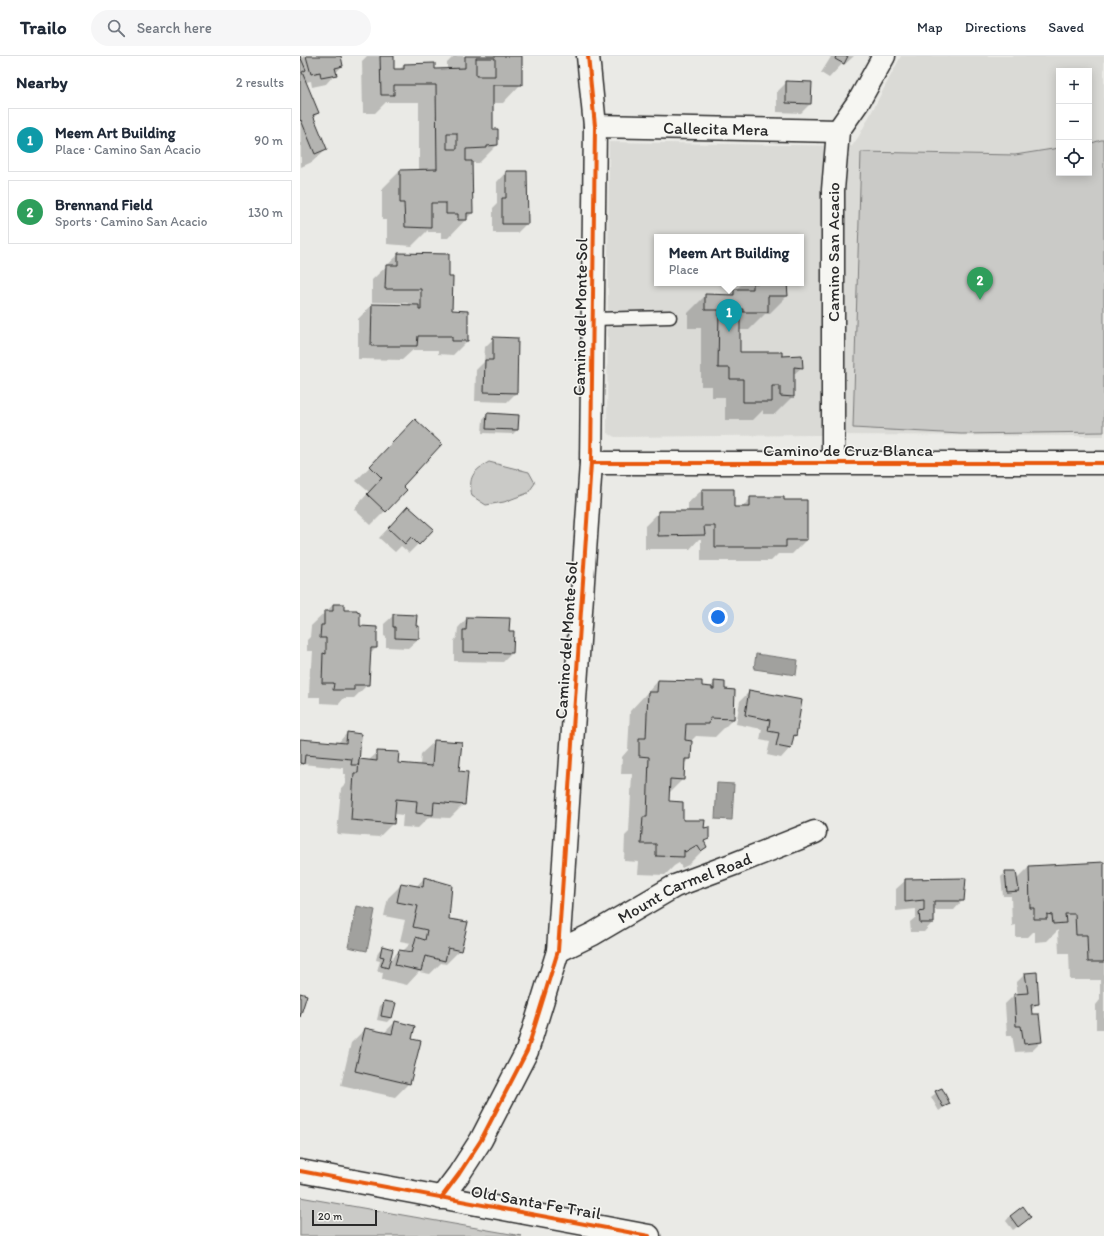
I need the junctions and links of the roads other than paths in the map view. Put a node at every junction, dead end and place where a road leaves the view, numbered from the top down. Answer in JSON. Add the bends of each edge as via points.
{"nodes":[{"id":1,"x":588,"y":56,"type":"edge"},
{"id":2,"x":884,"y":56,"type":"edge"},
{"id":3,"x":595,"y":126,"type":"junction"},
{"id":4,"x":838,"y":130,"type":"junction"},
{"id":5,"x":670,"y":317,"type":"dead end"},
{"id":6,"x":593,"y":319,"type":"junction"},
{"id":7,"x":833,"y":462,"type":"junction"},
{"id":8,"x":591,"y":463,"type":"junction"},
{"id":9,"x":1104,"y":463,"type":"edge"},
{"id":10,"x":816,"y":832,"type":"dead end"},
{"id":11,"x":558,"y":951,"type":"junction"},
{"id":12,"x":300,"y":1171,"type":"edge"},
{"id":13,"x":441,"y":1198,"type":"junction"},
{"id":14,"x":649,"y":1236,"type":"edge"}],
"edges":[{"from":1,"to":3,"type":"street","name":"Camino del Monte Sol"},
{"from":2,"to":4,"type":"street","via":[[859,101]]},
{"from":3,"to":4,"type":"street","name":"Callecita Mera"},
{"from":3,"to":6,"type":"street","name":"Camino del Monte Sol"},
{"from":4,"to":7,"type":"street","name":"Camino San Acacio","via":[[833,190]]},
{"from":5,"to":6,"type":"lane"},
{"from":6,"to":8,"type":"street","name":"Camino del Monte Sol"},
{"from":7,"to":8,"type":"street","name":"Camino de Cruz Blanca"},
{"from":7,"to":9,"type":"street","name":"Camino de Cruz Blanca"},
{"from":8,"to":11,"type":"street","name":"Camino del Monte Sol"},
{"from":10,"to":11,"type":"street","name":"Mount Carmel Road","via":[[675,886],[593,934]]},
{"from":11,"to":13,"type":"street","name":"Camino del Monte Sol","via":[[528,1051],[482,1140]]},
{"from":12,"to":13,"type":"street","name":"Old Santa Fe Trail"},
{"from":13,"to":14,"type":"street","name":"Old Santa Fe Trail"}]}
